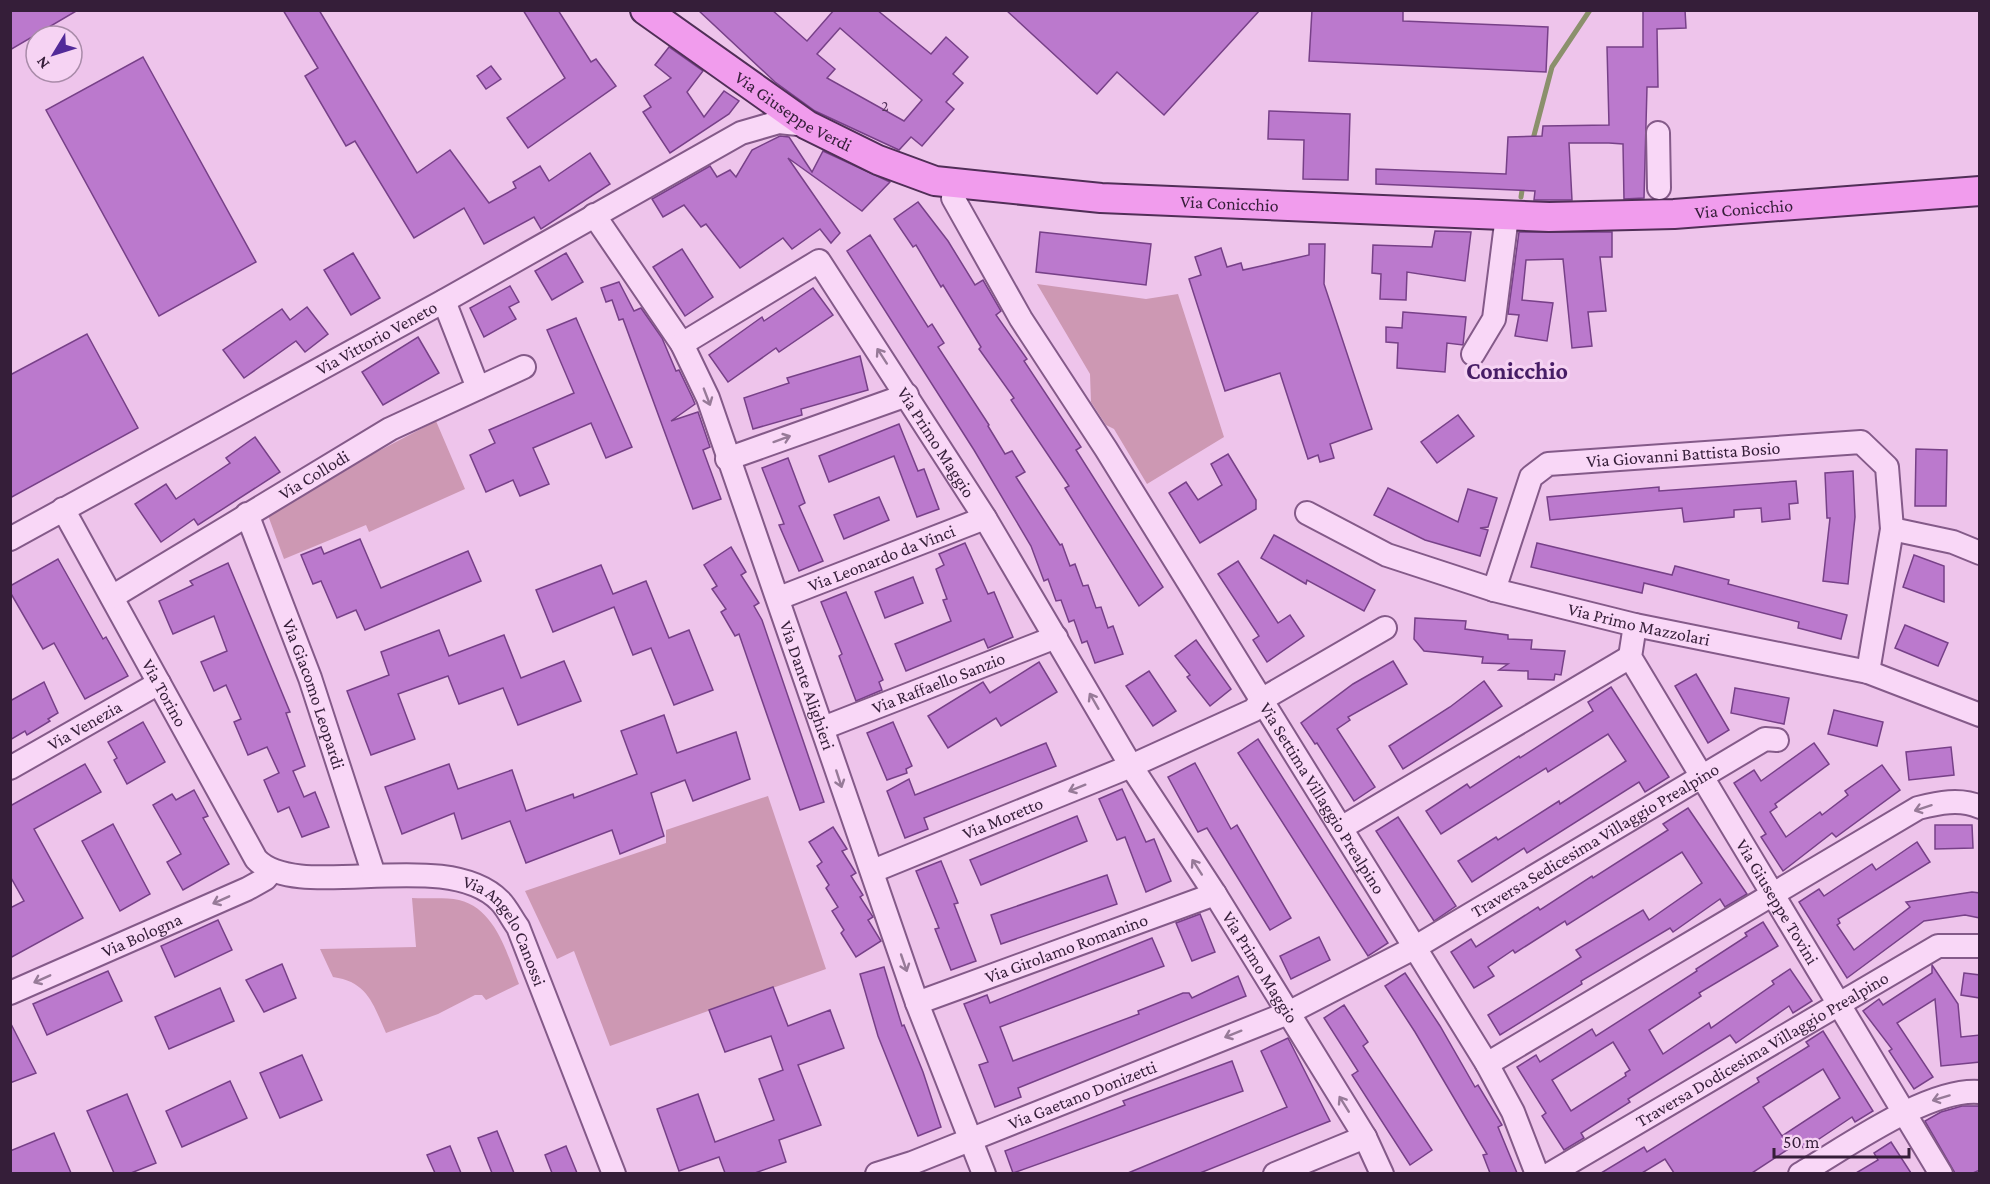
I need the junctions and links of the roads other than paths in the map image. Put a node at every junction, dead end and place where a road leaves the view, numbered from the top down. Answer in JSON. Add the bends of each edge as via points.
{"nodes":[{"id":1,"x":645,"y":10,"type":"edge"},
{"id":2,"x":764,"y":97,"type":"junction"},
{"id":3,"x":807,"y":125,"type":"junction"},
{"id":4,"x":741,"y":133,"type":"junction"},
{"id":5,"x":1658,"y":134,"type":"dead end"},
{"id":6,"x":954,"y":190,"type":"junction"},
{"id":7,"x":1980,"y":191,"type":"edge"},
{"id":8,"x":1654,"y":197,"type":"junction"},
{"id":9,"x":594,"y":215,"type":"junction"},
{"id":10,"x":1507,"y":216,"type":"junction"},
{"id":11,"x":444,"y":301,"type":"junction"},
{"id":12,"x":682,"y":344,"type":"junction"},
{"id":13,"x":1473,"y":354,"type":"dead end"},
{"id":14,"x":524,"y":367,"type":"dead end"},
{"id":15,"x":478,"y":388,"type":"junction"},
{"id":16,"x":907,"y":394,"type":"junction"},
{"id":17,"x":727,"y":459,"type":"junction"},
{"id":18,"x":63,"y":509,"type":"junction"},
{"id":19,"x":1307,"y":513,"type":"dead end"},
{"id":20,"x":247,"y":514,"type":"junction"},
{"id":21,"x":985,"y":518,"type":"junction"},
{"id":22,"x":1892,"y":529,"type":"junction"},
{"id":23,"x":10,"y":539,"type":"edge"},
{"id":24,"x":1980,"y":553,"type":"edge"},
{"id":25,"x":1494,"y":590,"type":"junction"},
{"id":26,"x":112,"y":597,"type":"junction"},
{"id":27,"x":779,"y":598,"type":"junction"},
{"id":28,"x":1635,"y":625,"type":"junction"},
{"id":29,"x":1385,"y":628,"type":"dead end"},
{"id":30,"x":1056,"y":637,"type":"junction"},
{"id":31,"x":1630,"y":657,"type":"junction"},
{"id":32,"x":1868,"y":672,"type":"junction"},
{"id":33,"x":159,"y":683,"type":"junction"},
{"id":34,"x":1261,"y":700,"type":"junction"},
{"id":35,"x":1980,"y":715,"type":"edge"},
{"id":36,"x":823,"y":728,"type":"junction"},
{"id":37,"x":1778,"y":740,"type":"dead end"},
{"id":38,"x":1131,"y":766,"type":"junction"},
{"id":39,"x":10,"y":768,"type":"edge"},
{"id":40,"x":1703,"y":778,"type":"junction"},
{"id":41,"x":1980,"y":807,"type":"edge"},
{"id":42,"x":1341,"y":828,"type":"junction"},
{"id":43,"x":271,"y":872,"type":"junction"},
{"id":44,"x":873,"y":872,"type":"junction"},
{"id":45,"x":374,"y":875,"type":"junction"},
{"id":46,"x":1215,"y":894,"type":"junction"},
{"id":47,"x":1773,"y":895,"type":"junction"},
{"id":48,"x":1980,"y":946,"type":"edge"},
{"id":49,"x":1414,"y":948,"type":"junction"},
{"id":50,"x":10,"y":993,"type":"edge"},
{"id":51,"x":917,"y":1003,"type":"junction"},
{"id":52,"x":1839,"y":1005,"type":"junction"},
{"id":53,"x":1288,"y":1012,"type":"junction"},
{"id":54,"x":1487,"y":1064,"type":"junction"},
{"id":55,"x":1980,"y":1092,"type":"edge"},
{"id":56,"x":1905,"y":1113,"type":"junction"},
{"id":57,"x":1365,"y":1137,"type":"junction"},
{"id":58,"x":971,"y":1139,"type":"junction"},
{"id":59,"x":614,"y":1170,"type":"edge"},
{"id":60,"x":877,"y":1173,"type":"edge"},
{"id":61,"x":984,"y":1173,"type":"edge"},
{"id":62,"x":1275,"y":1173,"type":"edge"},
{"id":63,"x":1382,"y":1173,"type":"edge"},
{"id":64,"x":1537,"y":1173,"type":"edge"},
{"id":65,"x":1550,"y":1173,"type":"edge"},
{"id":66,"x":1800,"y":1173,"type":"edge"},
{"id":67,"x":1941,"y":1173,"type":"edge"}],
"edges":[{"from":1,"to":2,"type":"main road","name":"Via Giuseppe Verdi"},
{"from":2,"to":3,"type":"main road","name":"Via Giuseppe Verdi"},
{"from":2,"to":4,"type":"street","name":"Via Vittorio Veneto","via":[[757,115]]},
{"from":3,"to":4,"type":"street","name":"Via Vittorio Veneto","via":[[779,122]]},
{"from":3,"to":6,"type":"main road","name":"Via Giuseppe Verdi"},
{"from":4,"to":9,"type":"street","name":"Via Vittorio Veneto"},
{"from":5,"to":8,"type":"street"},
{"from":6,"to":10,"type":"main road","name":"Via Conicchio"},
{"from":6,"to":34,"type":"street","name":"Via Settima Villaggio Prealpino","via":[[1021,319]]},
{"from":7,"to":8,"type":"main road","name":"Via Conicchio"},
{"from":8,"to":10,"type":"main road","name":"Via Conicchio"},
{"from":9,"to":11,"type":"street","name":"Via Vittorio Veneto"},
{"from":9,"to":12,"type":"street","name":"Via Dante Alighieri"},
{"from":10,"to":13,"type":"street","via":[[1494,319]]},
{"from":11,"to":15,"type":"street"},
{"from":11,"to":18,"type":"street","name":"Via Vittorio Veneto"},
{"from":16,"to":12,"type":"street","name":"Via Primo Maggio","one_way":true,"via":[[819,261]]},
{"from":12,"to":17,"type":"street","name":"Via Dante Alighieri","one_way":true,"via":[[708,398]]},
{"from":14,"to":15,"type":"street","name":"Via Collodi"},
{"from":15,"to":20,"type":"street","name":"Via Collodi","via":[[390,429]]},
{"from":17,"to":16,"type":"street","one_way":true},
{"from":16,"to":21,"type":"street","name":"Via Primo Maggio"},
{"from":17,"to":27,"type":"street","name":"Via Dante Alighieri"},
{"from":18,"to":23,"type":"street","name":"Via Vittorio Veneto"},
{"from":18,"to":26,"type":"street","name":"Via Torino"},
{"from":19,"to":25,"type":"street","name":"Via Primo Mazzolari","via":[[1387,555]]},
{"from":20,"to":26,"type":"street","name":"Via Collodi"},
{"from":20,"to":45,"type":"street","name":"Via Giacomo Leopardi","via":[[310,678]]},
{"from":21,"to":27,"type":"street","name":"Via Leonardo da Vinci"},
{"from":21,"to":30,"type":"street","name":"Via Primo Maggio"},
{"from":22,"to":24,"type":"street","via":[[1953,542]]},
{"from":22,"to":25,"type":"street","name":"Via Giovanni Battista Bosio","via":[[1887,467],[1861,442],[1548,464],[1531,477]]},
{"from":22,"to":32,"type":"street","name":"Via Giovanni Battista Bosio"},
{"from":25,"to":28,"type":"street","name":"Via Primo Mazzolari"},
{"from":26,"to":33,"type":"street","name":"Via Torino"},
{"from":27,"to":36,"type":"street","name":"Via Dante Alighieri"},
{"from":28,"to":31,"type":"street"},
{"from":28,"to":32,"type":"street","name":"Via Primo Mazzolari"},
{"from":29,"to":34,"type":"street"},
{"from":30,"to":36,"type":"street","name":"Via Raffaello Sanzio"},
{"from":38,"to":30,"type":"street","name":"Via Primo Maggio","one_way":true},
{"from":31,"to":40,"type":"street","name":"Via Giuseppe Tovini"},
{"from":31,"to":42,"type":"street"},
{"from":32,"to":35,"type":"street","name":"Via Primo Mazzolari"},
{"from":33,"to":39,"type":"street","name":"Via Venezia"},
{"from":33,"to":43,"type":"street","name":"Via Torino","via":[[256,860]]},
{"from":34,"to":38,"type":"street","via":[[1254,710]]},
{"from":34,"to":42,"type":"street","name":"Via Settima Villaggio Prealpino"},
{"from":36,"to":44,"type":"street","name":"Via Dante Alighieri","one_way":true},
{"from":37,"to":40,"type":"street","name":"Traversa Sedicesima Villaggio Prealpino","via":[[1765,739]]},
{"from":38,"to":44,"type":"street","name":"Via Moretto","one_way":true},
{"from":46,"to":38,"type":"street","name":"Via Primo Maggio","one_way":true},
{"from":40,"to":47,"type":"street","name":"Via Giuseppe Tovini"},
{"from":40,"to":49,"type":"street","name":"Traversa Sedicesima Villaggio Prealpino"},
{"from":41,"to":47,"type":"street","one_way":true,"via":[[1942,803],[1918,808]]},
{"from":42,"to":49,"type":"street","name":"Via Settima Villaggio Prealpino"},
{"from":43,"to":45,"type":"street","name":"Via Angelo Canossi","via":[[304,876]]},
{"from":43,"to":50,"type":"street","name":"Via Bologna","one_way":true,"via":[[247,889]]},
{"from":44,"to":51,"type":"street","name":"Via Dante Alighieri","one_way":true},
{"from":45,"to":59,"type":"street","name":"Via Angelo Canossi","via":[[444,877],[473,884],[499,900],[518,927]]},
{"from":46,"to":51,"type":"street","name":"Via Girolamo Romanino"},
{"from":46,"to":53,"type":"street","name":"Via Primo Maggio"},
{"from":47,"to":52,"type":"street","name":"Via Giuseppe Tovini"},
{"from":47,"to":54,"type":"street"},
{"from":48,"to":52,"type":"street","name":"Traversa Dodicesima Villaggio Prealpino","via":[[1938,946]]},
{"from":49,"to":53,"type":"street","name":"Traversa Sedicesima Villaggio Prealpino"},
{"from":49,"to":54,"type":"street","name":"Via Settima Villaggio Prealpino"},
{"from":51,"to":58,"type":"street","name":"Via Dante Alighieri"},
{"from":52,"to":56,"type":"street","name":"Via Giuseppe Tovini"},
{"from":52,"to":65,"type":"street","name":"Traversa Dodicesima Villaggio Prealpino"},
{"from":57,"to":53,"type":"street","name":"Via Primo Maggio","one_way":true},
{"from":53,"to":58,"type":"street","name":"Via Gaetano Donizetti","one_way":true},
{"from":54,"to":64,"type":"street","name":"Via Settima Villaggio Prealpino","via":[[1513,1112]]},
{"from":55,"to":56,"type":"street","one_way":true,"via":[[1965,1091]]},
{"from":56,"to":66,"type":"street"},
{"from":56,"to":67,"type":"street","name":"Via Giuseppe Tovini"},
{"from":57,"to":62,"type":"street"},
{"from":57,"to":63,"type":"street","name":"Via Primo Maggio"},
{"from":58,"to":60,"type":"street","name":"Via Gaetano Donizetti"},
{"from":58,"to":61,"type":"street","name":"Via Dante Alighieri"}]}
